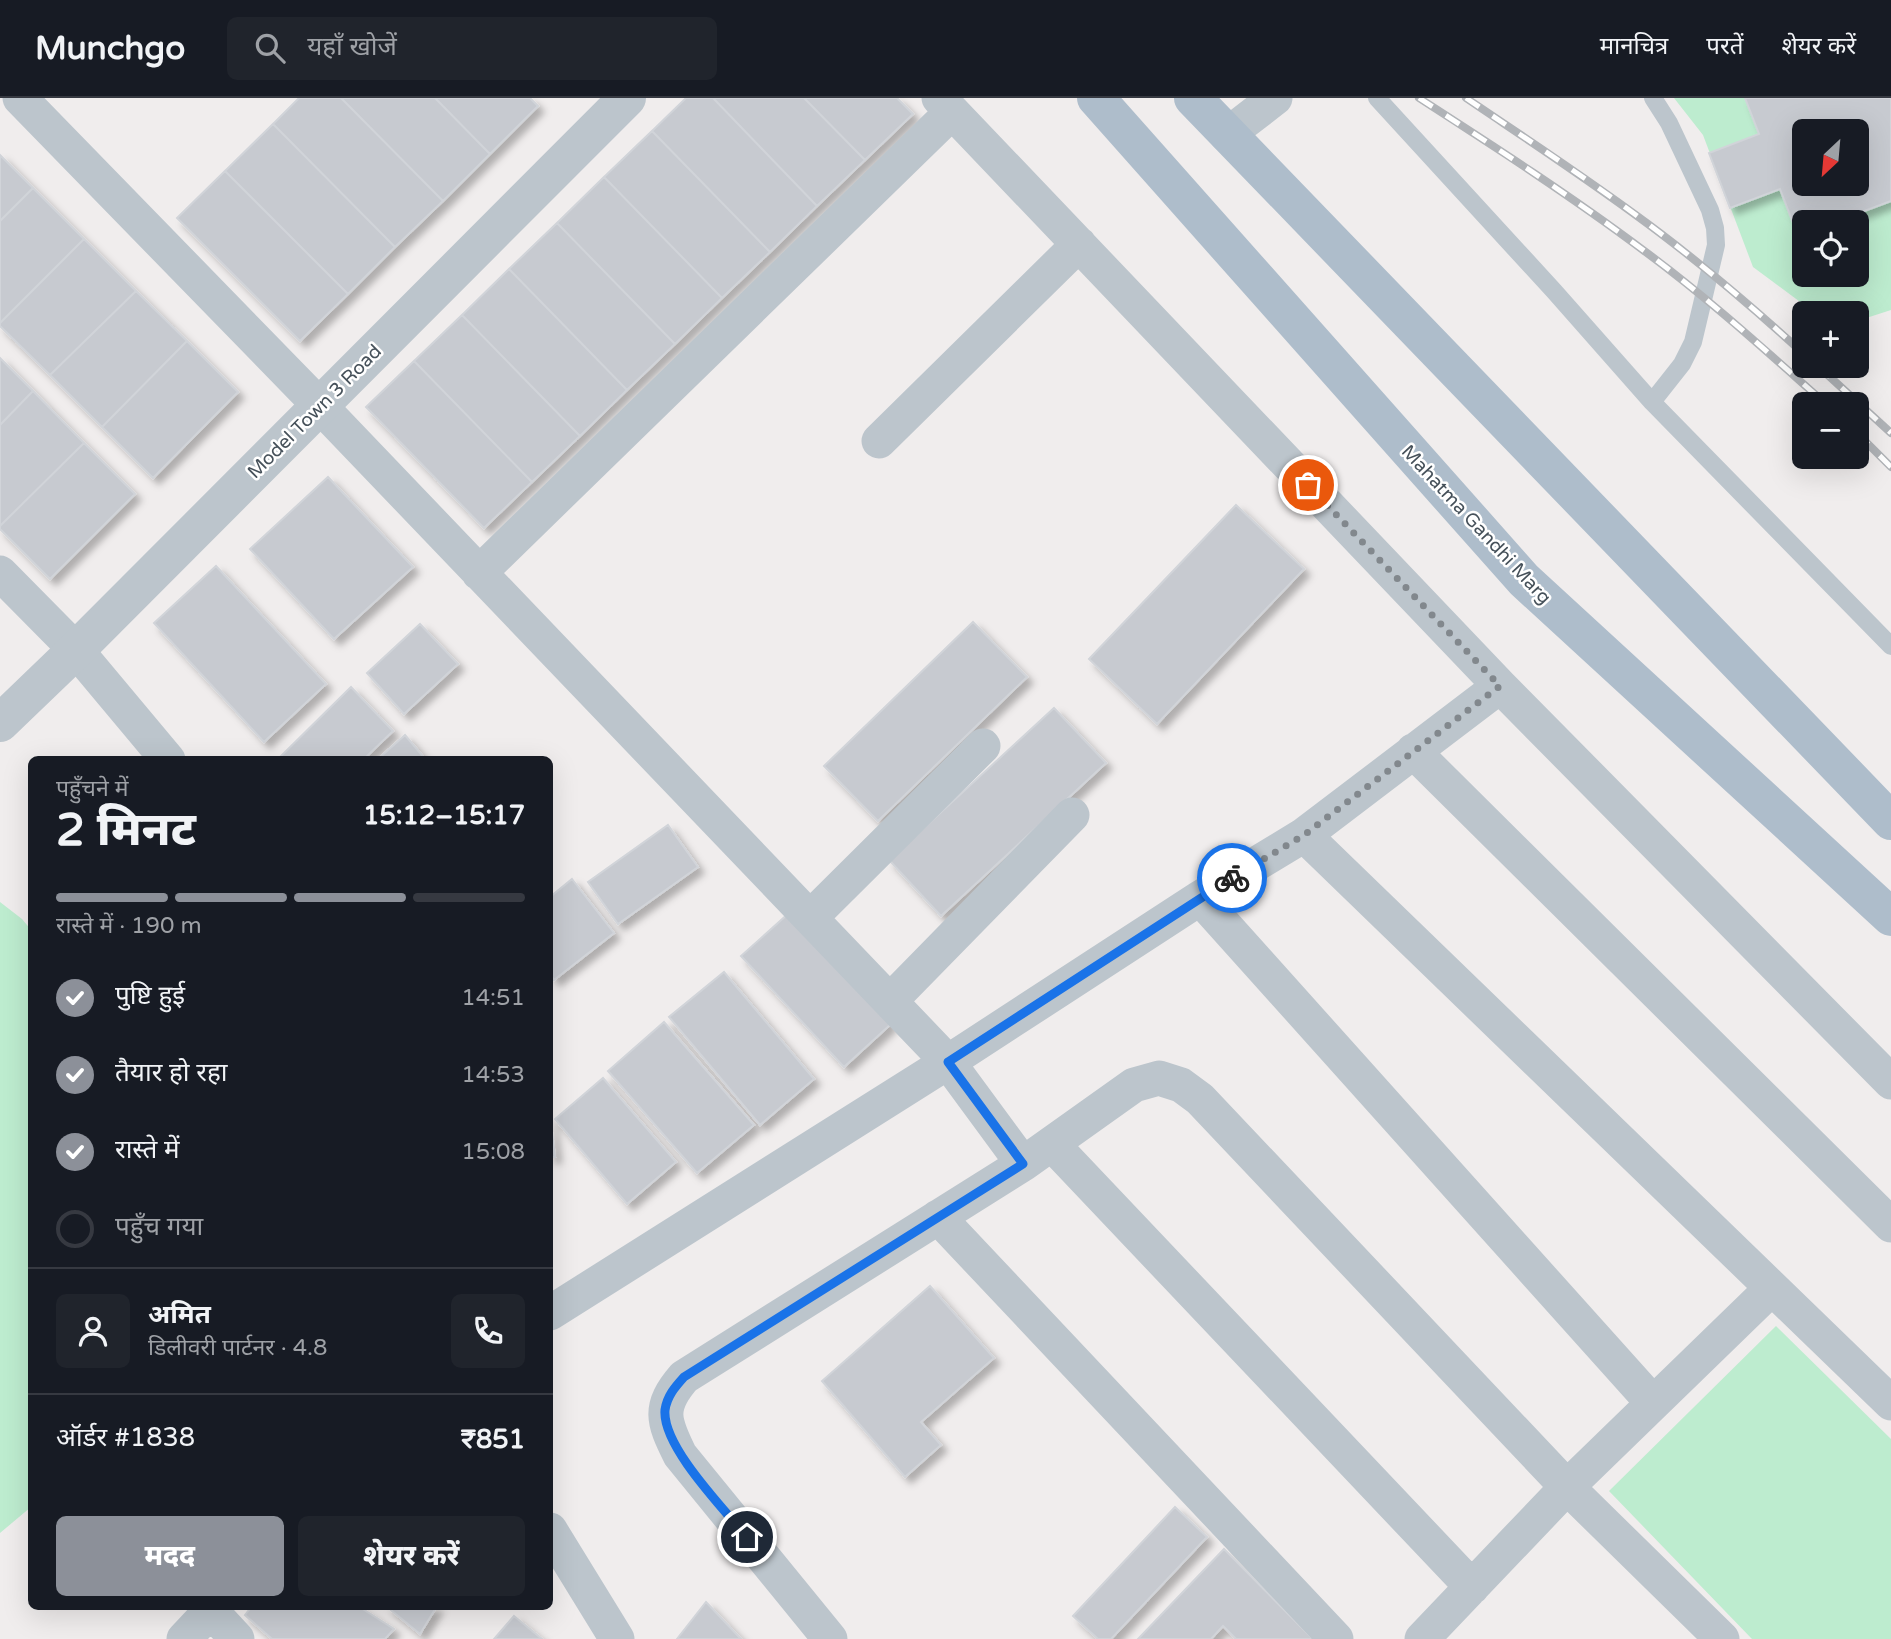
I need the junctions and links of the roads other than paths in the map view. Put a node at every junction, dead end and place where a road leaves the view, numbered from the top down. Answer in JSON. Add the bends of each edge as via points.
{"nodes":[{"id":1,"x":20,"y":98,"type":"edge"},
{"id":2,"x":627,"y":98,"type":"edge"},
{"id":3,"x":1096,"y":98,"type":"edge"},
{"id":4,"x":1193,"y":98,"type":"edge"},
{"id":5,"x":1275,"y":98,"type":"edge"},
{"id":6,"x":1377,"y":98,"type":"edge"},
{"id":7,"x":1653,"y":98,"type":"edge"},
{"id":8,"x":946,"y":105,"type":"edge"},
{"id":9,"x":1227,"y":135,"type":"junction"},
{"id":10,"x":1079,"y":244,"type":"junction"},
{"id":11,"x":1652,"y":402,"type":"junction"},
{"id":12,"x":320,"y":406,"type":"junction"},
{"id":13,"x":879,"y":441,"type":"dead end"},
{"id":14,"x":0,"y":573,"type":"edge"},
{"id":15,"x":479,"y":573,"type":"junction"},
{"id":16,"x":1891,"y":646,"type":"edge"},
{"id":17,"x":76,"y":650,"type":"junction"},
{"id":18,"x":1500,"y":686,"type":"junction"},
{"id":19,"x":0,"y":723,"type":"edge"},
{"id":20,"x":983,"y":746,"type":"dead end"},
{"id":21,"x":1413,"y":751,"type":"junction"},
{"id":22,"x":165,"y":756,"type":"edge"},
{"id":23,"x":1072,"y":815,"type":"dead end"},
{"id":24,"x":1891,"y":821,"type":"edge"},
{"id":25,"x":1304,"y":835,"type":"junction"},
{"id":26,"x":1200,"y":898,"type":"junction"},
{"id":27,"x":1891,"y":917,"type":"edge"},
{"id":28,"x":810,"y":918,"type":"junction"},
{"id":29,"x":890,"y":1001,"type":"junction"},
{"id":30,"x":948,"y":1062,"type":"junction"},
{"id":31,"x":1891,"y":1082,"type":"edge"},
{"id":32,"x":1052,"y":1144,"type":"junction"},
{"id":33,"x":1023,"y":1164,"type":"junction"},
{"id":34,"x":938,"y":1217,"type":"junction"},
{"id":35,"x":1891,"y":1225,"type":"edge"},
{"id":36,"x":1772,"y":1288,"type":"junction"},
{"id":37,"x":553,"y":1311,"type":"edge"},
{"id":38,"x":1653,"y":1403,"type":"junction"},
{"id":39,"x":1891,"y":1403,"type":"edge"},
{"id":40,"x":1567,"y":1487,"type":"junction"},
{"id":41,"x":553,"y":1535,"type":"edge"},
{"id":42,"x":1472,"y":1587,"type":"junction"},
{"id":43,"x":212,"y":1610,"type":"edge"},
{"id":44,"x":214,"y":1610,"type":"edge"},
{"id":45,"x":184,"y":1639,"type":"edge"},
{"id":46,"x":237,"y":1639,"type":"edge"},
{"id":47,"x":617,"y":1639,"type":"edge"},
{"id":48,"x":830,"y":1639,"type":"edge"},
{"id":49,"x":1336,"y":1639,"type":"edge"},
{"id":50,"x":1422,"y":1639,"type":"edge"},
{"id":51,"x":1722,"y":1639,"type":"edge"}],
"edges":[{"from":1,"to":12,"type":"street"},
{"from":2,"to":12,"type":"street","name":"Model Town 3 Road"},
{"from":3,"to":27,"type":"main road","name":"Mahatma Gandhi Marg","via":[[1524,580]]},
{"from":4,"to":9,"type":"main road"},
{"from":5,"to":9,"type":"street"},
{"from":6,"to":11,"type":"lane"},
{"from":7,"to":11,"type":"lane","via":[[1710,210],[1716,245],[1693,342]]},
{"from":8,"to":10,"type":"street"},
{"from":8,"to":15,"type":"street"},
{"from":9,"to":24,"type":"main road"},
{"from":10,"to":13,"type":"street"},
{"from":10,"to":18,"type":"street"},
{"from":11,"to":16,"type":"lane"},
{"from":12,"to":15,"type":"street"},
{"from":12,"to":17,"type":"street","name":"Model Town 3 Road"},
{"from":14,"to":17,"type":"street"},
{"from":15,"to":28,"type":"street"},
{"from":17,"to":19,"type":"street","name":"Model Town 3 Road"},
{"from":17,"to":22,"type":"street"},
{"from":18,"to":21,"type":"street"},
{"from":18,"to":31,"type":"street"},
{"from":20,"to":28,"type":"street"},
{"from":21,"to":25,"type":"street"},
{"from":21,"to":35,"type":"street"},
{"from":23,"to":29,"type":"street"},
{"from":25,"to":26,"type":"street"},
{"from":25,"to":36,"type":"street"},
{"from":26,"to":30,"type":"street"},
{"from":26,"to":38,"type":"street"},
{"from":28,"to":29,"type":"street"},
{"from":29,"to":30,"type":"street"},
{"from":30,"to":33,"type":"street"},
{"from":30,"to":37,"type":"street"},
{"from":32,"to":33,"type":"street"},
{"from":32,"to":40,"type":"street","via":[[1134,1085],[1159,1079],[1181,1085],[1200,1099]]},
{"from":32,"to":42,"type":"street"},
{"from":33,"to":34,"type":"street"},
{"from":34,"to":48,"type":"street","via":[[684,1377],[670,1392],[665,1410],[667,1429],[680,1455]]},
{"from":34,"to":49,"type":"street"},
{"from":36,"to":38,"type":"street"},
{"from":36,"to":39,"type":"street"},
{"from":38,"to":40,"type":"street"},
{"from":40,"to":42,"type":"street"},
{"from":40,"to":51,"type":"street"},
{"from":41,"to":47,"type":"street"},
{"from":42,"to":50,"type":"street"},
{"from":43,"to":45,"type":"street"},
{"from":44,"to":46,"type":"street"}]}
